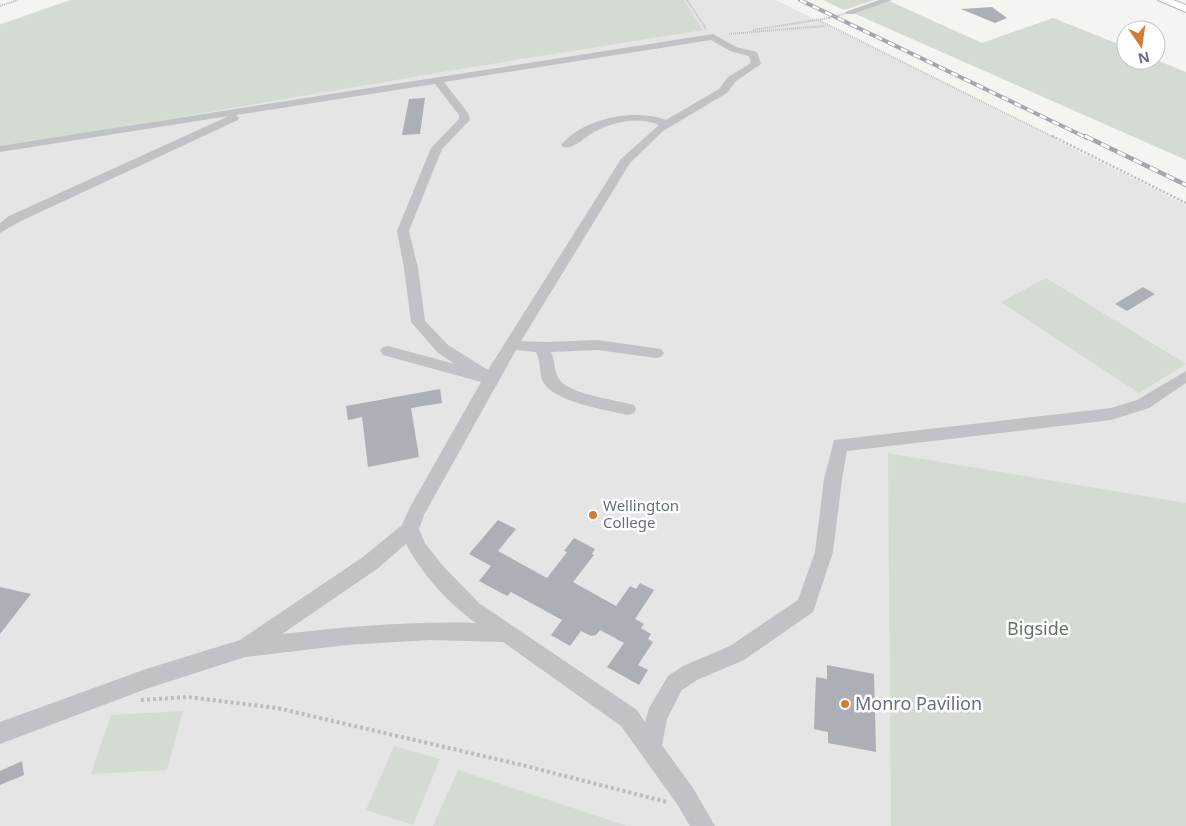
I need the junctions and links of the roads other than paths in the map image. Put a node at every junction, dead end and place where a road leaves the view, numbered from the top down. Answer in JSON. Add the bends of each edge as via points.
{"nodes":[{"id":1,"x":888,"y":0,"type":"edge"},
{"id":2,"x":1163,"y":0,"type":"edge"},
{"id":3,"x":1186,"y":9,"type":"edge"},
{"id":4,"x":850,"y":12,"type":"road end"},
{"id":5,"x":438,"y":81,"type":"junction"},
{"id":6,"x":252,"y":109,"type":"junction"},
{"id":7,"x":666,"y":124,"type":"junction"},
{"id":8,"x":567,"y":145,"type":"dead end"},
{"id":9,"x":0,"y":149,"type":"edge"},
{"id":10,"x":0,"y":229,"type":"edge"},
{"id":11,"x":512,"y":344,"type":"junction"},
{"id":12,"x":542,"y":349,"type":"junction"},
{"id":13,"x":388,"y":351,"type":"dead end"},
{"id":14,"x":656,"y":353,"type":"dead end"},
{"id":15,"x":1186,"y":376,"type":"edge"},
{"id":16,"x":490,"y":379,"type":"junction"},
{"id":17,"x":628,"y":409,"type":"dead end"},
{"id":18,"x":410,"y":529,"type":"junction"},
{"id":19,"x":506,"y":632,"type":"junction"},
{"id":20,"x":245,"y":648,"type":"junction"},
{"id":21,"x":0,"y":733,"type":"edge"},
{"id":22,"x":650,"y":748,"type":"junction"},
{"id":23,"x":703,"y":826,"type":"edge"}],
"edges":[{"from":1,"to":4,"type":"lane"},
{"from":2,"to":3,"type":"main road"},
{"from":5,"to":6,"type":"lane"},
{"from":5,"to":7,"type":"lane","via":[[713,37],[733,49],[754,54],[756,64],[732,79],[723,91]]},
{"from":5,"to":16,"type":"lane","via":[[465,120],[437,148],[402,231],[418,322],[443,350]]},
{"from":6,"to":9,"type":"lane"},
{"from":6,"to":10,"type":"lane","via":[[14,219]]},
{"from":7,"to":8,"type":"lane","via":[[652,118],[618,120],[583,133]]},
{"from":7,"to":11,"type":"lane","via":[[625,161]]},
{"from":11,"to":12,"type":"lane"},
{"from":11,"to":16,"type":"lane"},
{"from":12,"to":14,"type":"lane","via":[[599,345]]},
{"from":12,"to":17,"type":"lane","via":[[550,380],[556,386],[579,398]]},
{"from":13,"to":16,"type":"lane"},
{"from":15,"to":22,"type":"lane","via":[[1143,404],[1111,414],[840,445],[824,552],[806,606],[737,653],[690,672],[674,683],[657,716]]},
{"from":16,"to":18,"type":"lane","via":[[415,514]]},
{"from":18,"to":19,"type":"lane","via":[[417,547],[450,589]]},
{"from":18,"to":20,"type":"lane","via":[[370,563]]},
{"from":19,"to":20,"type":"lane","via":[[430,631],[347,636]]},
{"from":19,"to":22,"type":"lane","via":[[629,718]]},
{"from":20,"to":21,"type":"lane","via":[[146,679]]},
{"from":22,"to":23,"type":"lane"}]}
